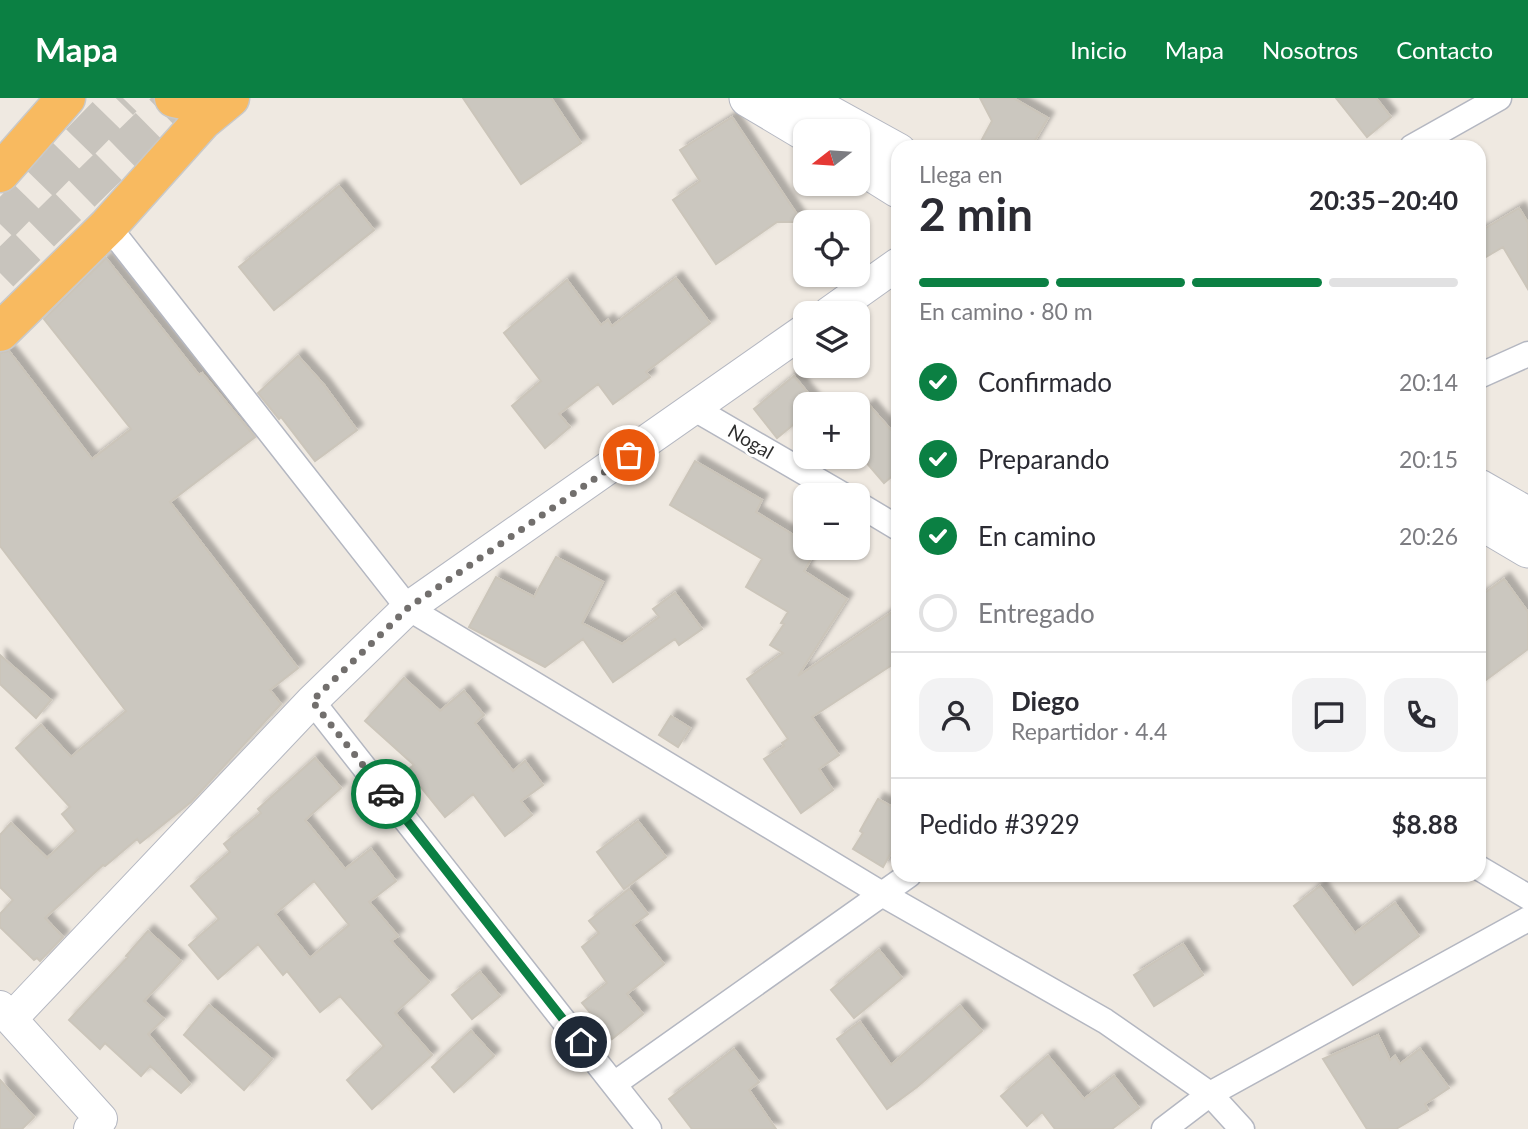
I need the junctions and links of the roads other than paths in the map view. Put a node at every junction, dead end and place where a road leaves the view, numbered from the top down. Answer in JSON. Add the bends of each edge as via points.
{"nodes":[{"id":1,"x":174,"y":98,"type":"edge"},
{"id":2,"x":224,"y":98,"type":"edge"},
{"id":3,"x":230,"y":98,"type":"edge"},
{"id":4,"x":748,"y":98,"type":"edge"},
{"id":5,"x":800,"y":98,"type":"edge"},
{"id":6,"x":1499,"y":98,"type":"edge"},
{"id":7,"x":56,"y":107,"type":"edge"},
{"id":8,"x":793,"y":125,"type":"edge"},
{"id":9,"x":1424,"y":140,"type":"edge"},
{"id":10,"x":891,"y":148,"type":"edge"},
{"id":11,"x":870,"y":172,"type":"edge"},
{"id":12,"x":0,"y":173,"type":"edge"},
{"id":13,"x":891,"y":185,"type":"edge"},
{"id":14,"x":108,"y":226,"type":"junction"},
{"id":15,"x":891,"y":269,"type":"edge"},
{"id":16,"x":846,"y":301,"type":"edge"},
{"id":17,"x":0,"y":332,"type":"edge"},
{"id":18,"x":793,"y":339,"type":"edge"},
{"id":19,"x":1528,"y":354,"type":"edge"},
{"id":20,"x":1486,"y":373,"type":"edge"},
{"id":21,"x":695,"y":409,"type":"junction"},
{"id":22,"x":822,"y":483,"type":"edge"},
{"id":23,"x":1486,"y":492,"type":"edge"},
{"id":24,"x":870,"y":511,"type":"edge"},
{"id":25,"x":1528,"y":516,"type":"edge"},
{"id":26,"x":891,"y":524,"type":"edge"},
{"id":27,"x":1486,"y":524,"type":"edge"},
{"id":28,"x":1528,"y":549,"type":"edge"},
{"id":29,"x":408,"y":608,"type":"junction"},
{"id":30,"x":312,"y":701,"type":"junction"},
{"id":31,"x":1486,"y":872,"type":"edge"},
{"id":32,"x":899,"y":882,"type":"edge"},
{"id":33,"x":882,"y":894,"type":"junction"},
{"id":34,"x":1528,"y":897,"type":"edge"},
{"id":35,"x":1528,"y":919,"type":"edge"},
{"id":36,"x":5,"y":1013,"type":"edge"},
{"id":37,"x":614,"y":1084,"type":"junction"},
{"id":38,"x":1210,"y":1094,"type":"junction"},
{"id":39,"x":100,"y":1126,"type":"edge"},
{"id":40,"x":649,"y":1129,"type":"edge"},
{"id":41,"x":1164,"y":1129,"type":"edge"},
{"id":42,"x":1242,"y":1129,"type":"edge"}],
"edges":[{"from":1,"to":2,"type":"highway","via":[[194,103]]},
{"from":3,"to":14,"type":"highway","via":[[202,121]]},
{"from":4,"to":8,"type":"main road"},
{"from":5,"to":10,"type":"main road"},
{"from":6,"to":9,"type":"street"},
{"from":7,"to":12,"type":"highway"},
{"from":11,"to":13,"type":"main road"},
{"from":14,"to":17,"type":"highway"},
{"from":14,"to":29,"type":"street"},
{"from":15,"to":16,"type":"street"},
{"from":18,"to":21,"type":"street"},
{"from":19,"to":20,"type":"street"},
{"from":21,"to":22,"type":"street","name":"Nogal"},
{"from":21,"to":29,"type":"street"},
{"from":23,"to":25,"type":"main road"},
{"from":24,"to":26,"type":"street"},
{"from":27,"to":28,"type":"main road"},
{"from":29,"to":30,"type":"street"},
{"from":29,"to":33,"type":"street"},
{"from":30,"to":36,"type":"street"},
{"from":30,"to":37,"type":"street"},
{"from":31,"to":34,"type":"street"},
{"from":32,"to":33,"type":"street"},
{"from":33,"to":37,"type":"street"},
{"from":33,"to":38,"type":"street","via":[[1105,1021]]},
{"from":35,"to":38,"type":"street"},
{"from":36,"to":39,"type":"street"},
{"from":37,"to":40,"type":"street"},
{"from":38,"to":41,"type":"street"},
{"from":38,"to":42,"type":"street"}]}
